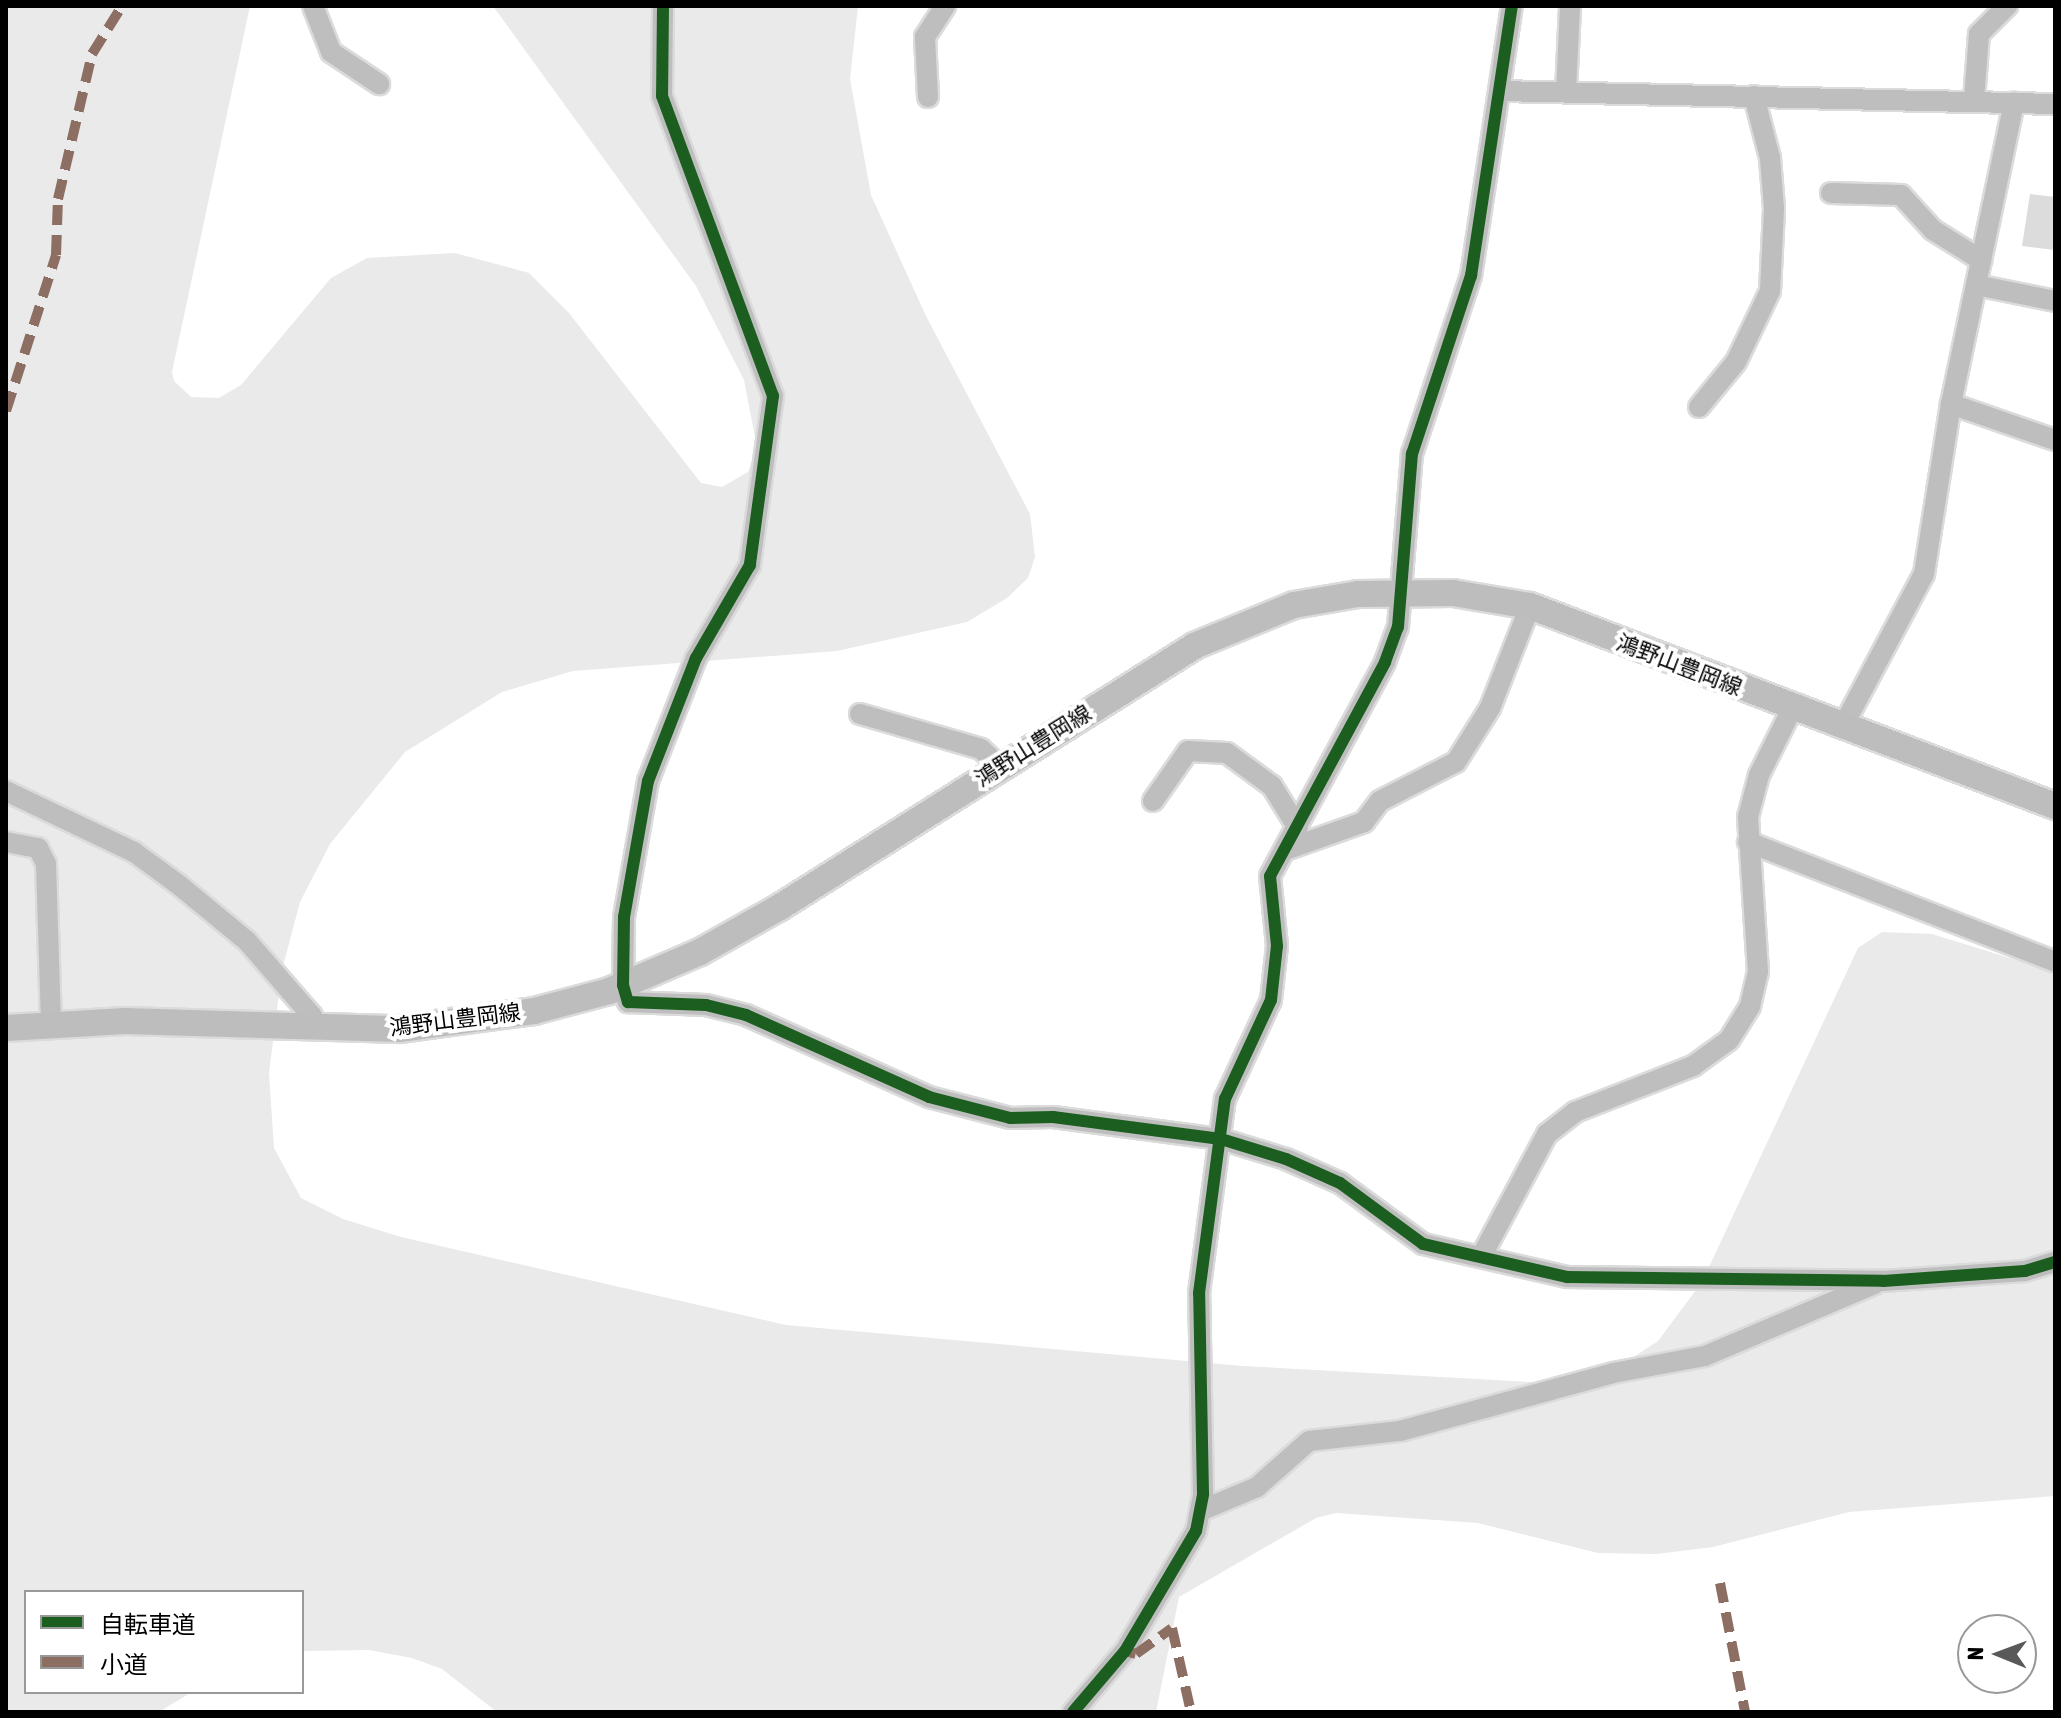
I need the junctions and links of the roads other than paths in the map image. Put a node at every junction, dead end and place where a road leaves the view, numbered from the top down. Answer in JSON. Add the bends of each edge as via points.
{"nodes":[{"id":1,"x":313,"y":6,"type":"edge"},
{"id":2,"x":663,"y":6,"type":"edge"},
{"id":3,"x":945,"y":6,"type":"edge"},
{"id":4,"x":1512,"y":6,"type":"edge"},
{"id":5,"x":1570,"y":6,"type":"edge"},
{"id":6,"x":2007,"y":6,"type":"edge"},
{"id":7,"x":379,"y":84,"type":"dead end"},
{"id":8,"x":1499,"y":91,"type":"junction"},
{"id":9,"x":1566,"y":92,"type":"junction"},
{"id":10,"x":1754,"y":96,"type":"junction"},
{"id":11,"x":928,"y":97,"type":"dead end"},
{"id":12,"x":1974,"y":100,"type":"junction"},
{"id":13,"x":2014,"y":103,"type":"junction"},
{"id":14,"x":2055,"y":104,"type":"edge"},
{"id":15,"x":1831,"y":193,"type":"dead end"},
{"id":16,"x":1981,"y":260,"type":"junction"},
{"id":17,"x":1976,"y":285,"type":"junction"},
{"id":18,"x":2055,"y":301,"type":"edge"},
{"id":19,"x":1951,"y":404,"type":"junction"},
{"id":20,"x":1699,"y":407,"type":"dead end"},
{"id":21,"x":2055,"y":440,"type":"edge"},
{"id":22,"x":1403,"y":590,"type":"junction"},
{"id":23,"x":1530,"y":606,"type":"junction"},
{"id":24,"x":1792,"y":709,"type":"junction"},
{"id":25,"x":860,"y":714,"type":"dead end"},
{"id":26,"x":1842,"y":728,"type":"junction"},
{"id":27,"x":1000,"y":767,"type":"junction"},
{"id":28,"x":6,"y":791,"type":"edge"},
{"id":29,"x":1153,"y":801,"type":"dead end"},
{"id":30,"x":2055,"y":806,"type":"edge"},
{"id":31,"x":1298,"y":828,"type":"junction"},
{"id":32,"x":6,"y":842,"type":"edge"},
{"id":33,"x":1748,"y":842,"type":"junction"},
{"id":34,"x":1285,"y":850,"type":"junction"},
{"id":35,"x":2055,"y":962,"type":"edge"},
{"id":36,"x":623,"y":985,"type":"junction"},
{"id":37,"x":51,"y":1023,"type":"junction"},
{"id":38,"x":6,"y":1028,"type":"edge"},
{"id":39,"x":317,"y":1029,"type":"junction"},
{"id":40,"x":1221,"y":1139,"type":"junction"},
{"id":41,"x":1481,"y":1257,"type":"junction"},
{"id":42,"x":2055,"y":1262,"type":"edge"},
{"id":43,"x":1883,"y":1281,"type":"junction"},
{"id":44,"x":1200,"y":1511,"type":"junction"},
{"id":45,"x":1073,"y":1712,"type":"edge"}],
"edges":[{"from":1,"to":7,"type":"street","via":[[331,52]]},
{"from":2,"to":36,"type":"street","via":[[662,96],[773,396],[750,565],[696,658],[648,781],[624,917]]},
{"from":3,"to":11,"type":"street","via":[[925,37]]},
{"from":4,"to":8,"type":"street"},
{"from":5,"to":9,"type":"street"},
{"from":6,"to":12,"type":"street","via":[[1979,34]]},
{"from":8,"to":9,"type":"street"},
{"from":8,"to":22,"type":"street","via":[[1471,276],[1412,454]]},
{"from":9,"to":10,"type":"street"},
{"from":10,"to":12,"type":"street"},
{"from":10,"to":20,"type":"street","via":[[1770,158],[1770,291],[1736,362]]},
{"from":12,"to":13,"type":"street"},
{"from":13,"to":14,"type":"street"},
{"from":13,"to":16,"type":"street"},
{"from":15,"to":16,"type":"street","via":[[1901,195],[1944,239]]},
{"from":16,"to":17,"type":"street"},
{"from":17,"to":18,"type":"street"},
{"from":17,"to":19,"type":"street"},
{"from":19,"to":21,"type":"street"},
{"from":19,"to":26,"type":"street","via":[[1924,574]]},
{"from":22,"to":23,"type":"main road","name":"鴻野山豊岡線"},
{"from":22,"to":27,"type":"main road","name":"鴻野山豊岡線","via":[[1294,605],[1227,629]]},
{"from":22,"to":31,"type":"street","via":[[1398,627],[1385,662]]},
{"from":23,"to":24,"type":"main road","name":"鴻野山豊岡線"},
{"from":23,"to":34,"type":"street","via":[[1490,708],[1456,762],[1380,801],[1364,822]]},
{"from":24,"to":26,"type":"main road","name":"鴻野山豊岡線"},
{"from":24,"to":33,"type":"street","via":[[1759,775]]},
{"from":25,"to":27,"type":"street","via":[[981,749]]},
{"from":26,"to":30,"type":"main road","name":"鴻野山豊岡線"},
{"from":27,"to":36,"type":"main road","name":"鴻野山豊岡線","via":[[780,907],[700,952]]},
{"from":28,"to":39,"type":"street","via":[[134,852],[179,885],[247,941],[312,1016]]},
{"from":29,"to":31,"type":"street","via":[[1188,751],[1227,753],[1272,786]]},
{"from":31,"to":34,"type":"street"},
{"from":32,"to":37,"type":"street","via":[[38,848],[46,864]]},
{"from":33,"to":35,"type":"street"},
{"from":33,"to":41,"type":"street","via":[[1758,972],[1750,1006],[1729,1040],[1693,1066],[1575,1112],[1547,1134]]},
{"from":34,"to":40,"type":"street","via":[[1270,876],[1277,946],[1271,1000],[1225,1099]]},
{"from":36,"to":39,"type":"main road","name":"鴻野山豊岡線","via":[[534,1011],[479,1020]]},
{"from":36,"to":40,"type":"street","via":[[628,1002],[635,1005],[706,1005],[746,1015],[943,1100],[1010,1118],[1053,1117]]},
{"from":37,"to":38,"type":"main road","name":"鴻野山豊岡線"},
{"from":37,"to":39,"type":"main road","name":"鴻野山豊岡線"},
{"from":40,"to":41,"type":"street","via":[[1340,1183],[1423,1244]]},
{"from":40,"to":44,"type":"street","via":[[1199,1293]]},
{"from":41,"to":43,"type":"street","via":[[1567,1277]]},
{"from":42,"to":43,"type":"street","via":[[2025,1271]]},
{"from":43,"to":44,"type":"street","via":[[1705,1356],[1613,1373],[1400,1431],[1309,1441],[1257,1487]]},
{"from":44,"to":45,"type":"street","via":[[1191,1546],[1166,1589],[1125,1651]]}]}
